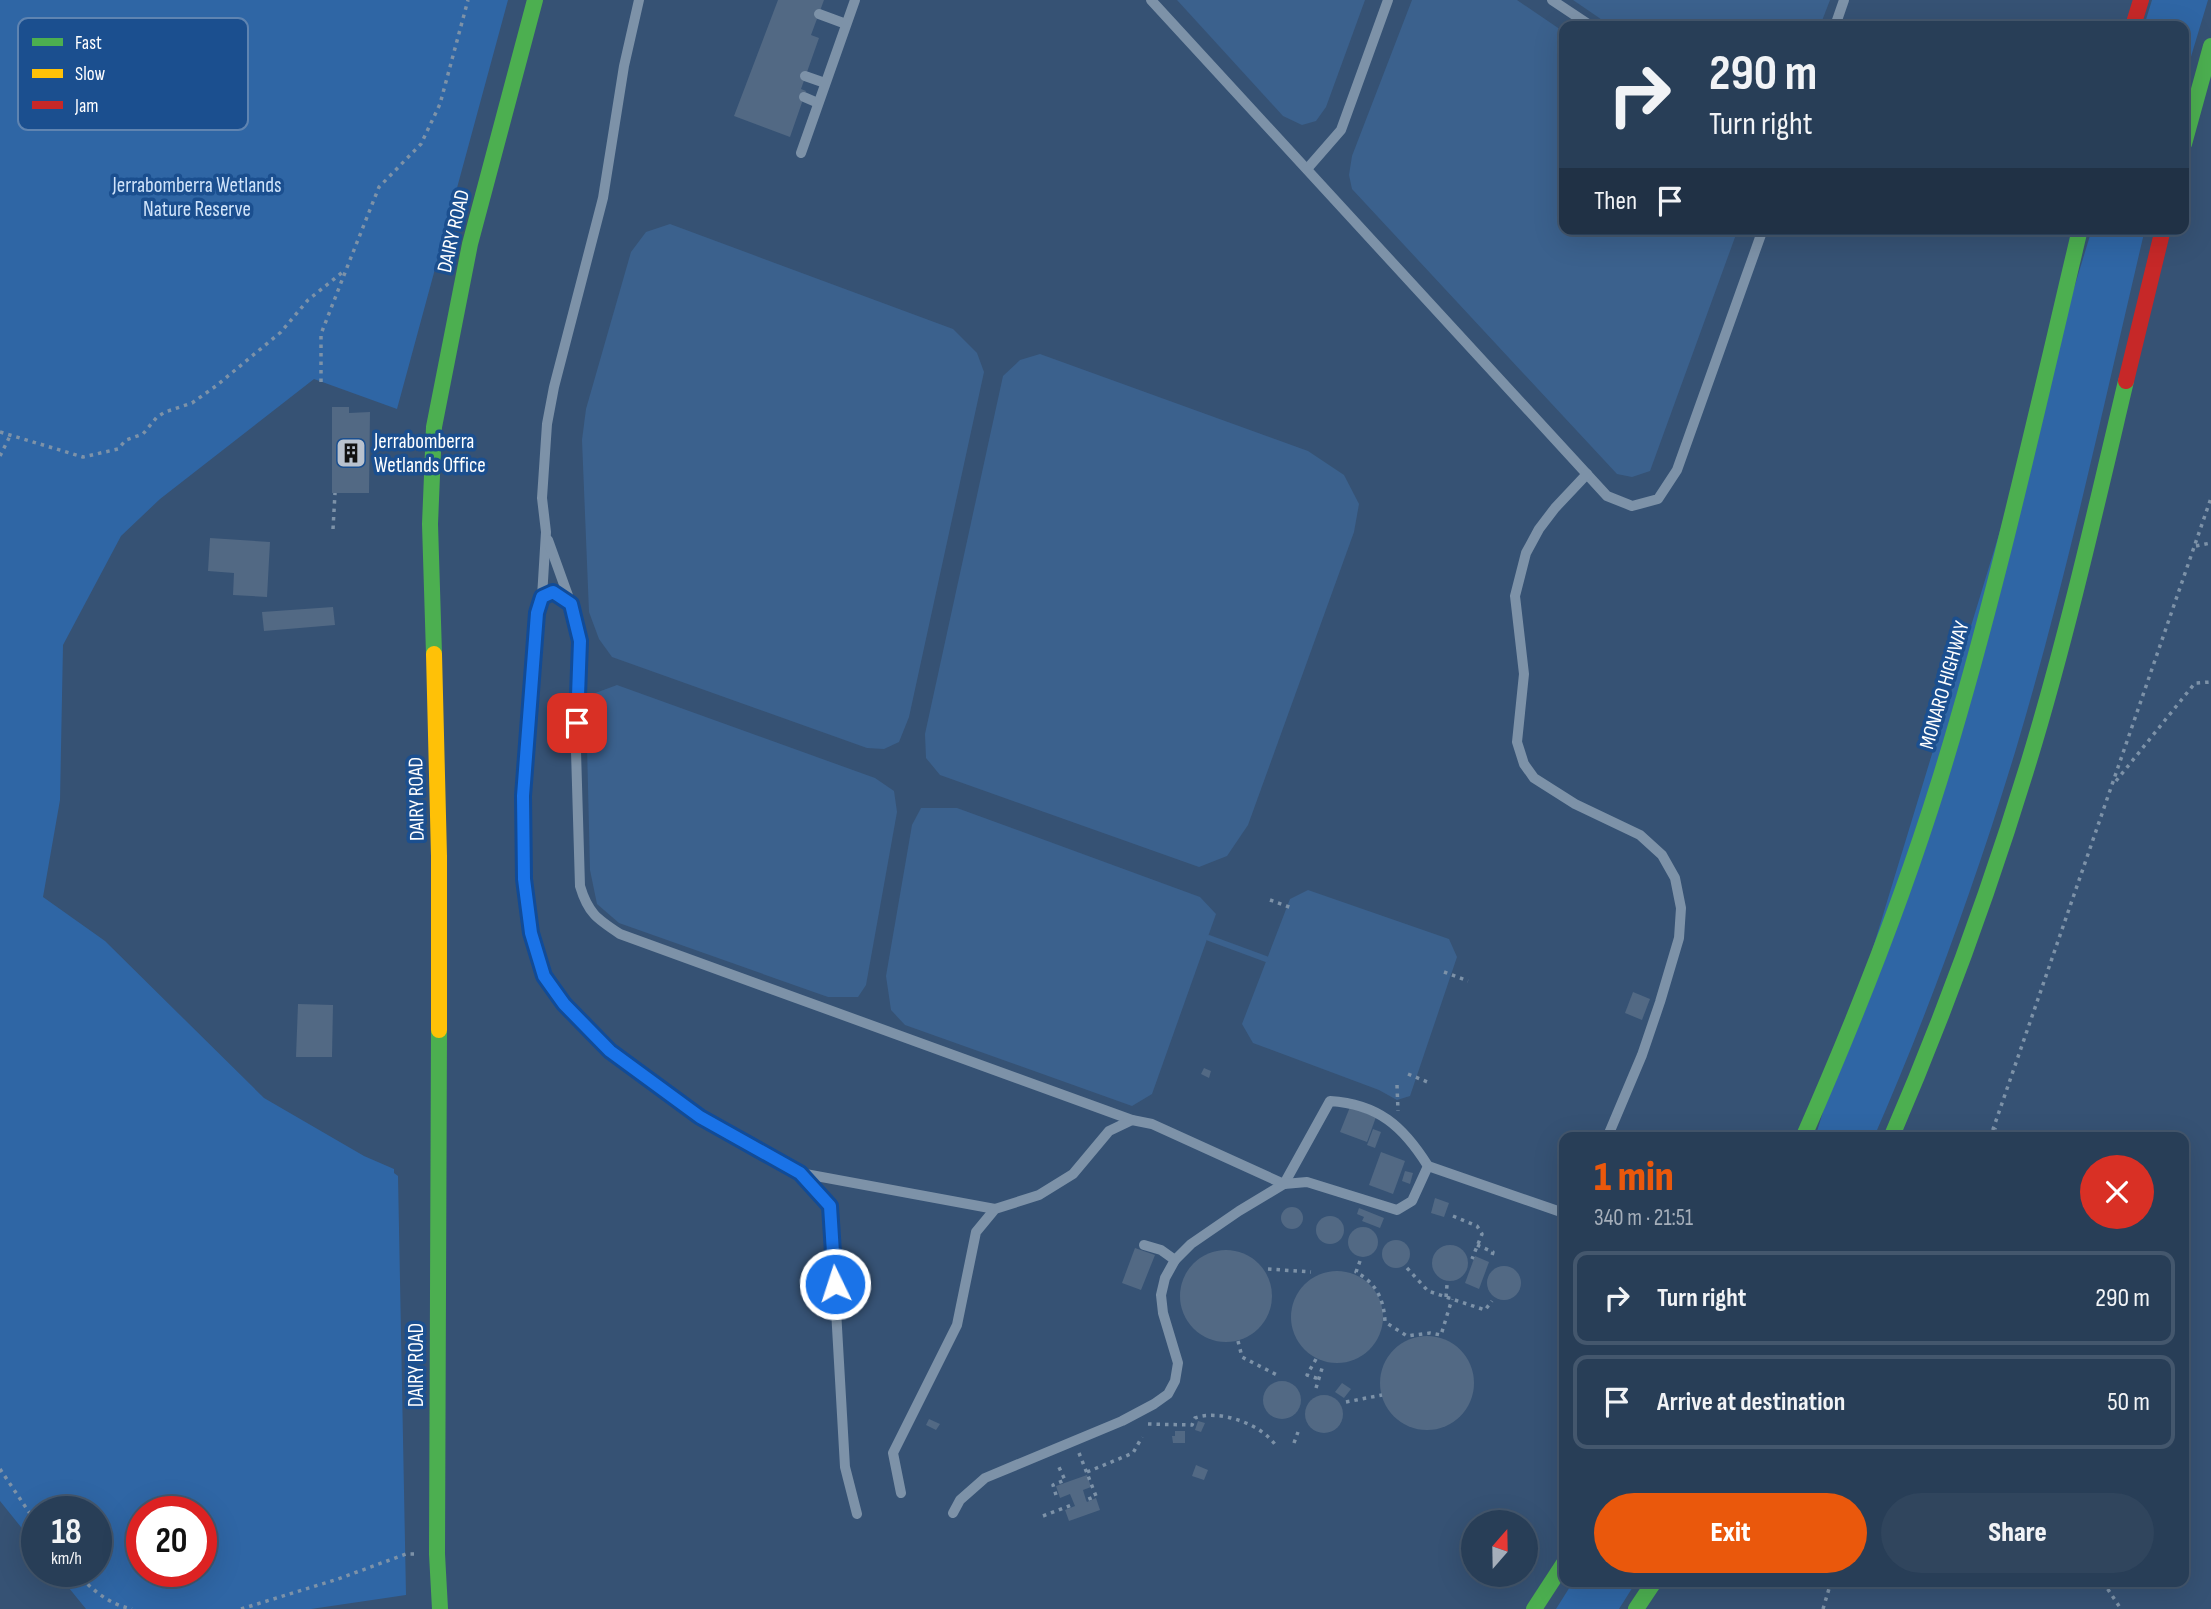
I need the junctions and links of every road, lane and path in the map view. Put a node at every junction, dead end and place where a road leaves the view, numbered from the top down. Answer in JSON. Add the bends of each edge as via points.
{"nodes":[{"id":1,"x":468,"y":0,"type":"edge"},
{"id":2,"x":535,"y":0,"type":"edge"},
{"id":3,"x":639,"y":0,"type":"edge"},
{"id":4,"x":855,"y":0,"type":"edge"},
{"id":5,"x":1151,"y":0,"type":"edge"},
{"id":6,"x":1388,"y":0,"type":"edge"},
{"id":7,"x":1552,"y":0,"type":"edge"},
{"id":8,"x":1844,"y":0,"type":"edge"},
{"id":9,"x":2141,"y":0,"type":"edge"},
{"id":10,"x":819,"y":14,"type":"dead end"},
{"id":11,"x":1584,"y":21,"type":"edge"},
{"id":12,"x":1837,"y":21,"type":"edge"},
{"id":13,"x":2135,"y":21,"type":"edge"},
{"id":14,"x":846,"y":24,"type":"junction"},
{"id":15,"x":2211,"y":46,"type":"edge"},
{"id":16,"x":805,"y":76,"type":"dead end"},
{"id":17,"x":825,"y":83,"type":"junction"},
{"id":18,"x":804,"y":97,"type":"dead end"},
{"id":19,"x":818,"y":103,"type":"junction"},
{"id":20,"x":2189,"y":126,"type":"edge"},
{"id":21,"x":801,"y":153,"type":"dead end"},
{"id":22,"x":1307,"y":169,"type":"junction"},
{"id":23,"x":1761,"y":235,"type":"edge"},
{"id":24,"x":2079,"y":235,"type":"edge"},
{"id":25,"x":2162,"y":235,"type":"edge"},
{"id":26,"x":346,"y":270,"type":"junction"},
{"id":27,"x":321,"y":382,"type":"dead end"},
{"id":28,"x":0,"y":432,"type":"edge"},
{"id":29,"x":10,"y":436,"type":"junction"},
{"id":30,"x":0,"y":456,"type":"edge"},
{"id":31,"x":1587,"y":474,"type":"junction"},
{"id":32,"x":335,"y":493,"type":"dead end"},
{"id":33,"x":2211,"y":498,"type":"edge"},
{"id":34,"x":333,"y":529,"type":"dead end"},
{"id":35,"x":545,"y":533,"type":"junction"},
{"id":36,"x":2211,"y":543,"type":"edge"},
{"id":37,"x":2196,"y":546,"type":"junction"},
{"id":38,"x":542,"y":597,"type":"junction"},
{"id":39,"x":571,"y":604,"type":"junction"},
{"id":40,"x":2211,"y":682,"type":"edge"},
{"id":41,"x":2113,"y":786,"type":"junction"},
{"id":42,"x":1270,"y":900,"type":"dead end"},
{"id":43,"x":1292,"y":908,"type":"dead end"},
{"id":44,"x":1444,"y":972,"type":"dead end"},
{"id":45,"x":1468,"y":981,"type":"dead end"},
{"id":46,"x":1408,"y":1074,"type":"dead end"},
{"id":47,"x":1430,"y":1083,"type":"dead end"},
{"id":48,"x":1397,"y":1085,"type":"dead end"},
{"id":49,"x":1398,"y":1110,"type":"dead end"},
{"id":50,"x":1132,"y":1120,"type":"junction"},
{"id":51,"x":1610,"y":1132,"type":"edge"},
{"id":52,"x":1806,"y":1132,"type":"edge"},
{"id":53,"x":1893,"y":1132,"type":"edge"},
{"id":54,"x":1993,"y":1132,"type":"edge"},
{"id":55,"x":1428,"y":1167,"type":"junction"},
{"id":56,"x":800,"y":1173,"type":"junction"},
{"id":57,"x":1284,"y":1184,"type":"junction"},
{"id":58,"x":995,"y":1209,"type":"junction"},
{"id":59,"x":1559,"y":1210,"type":"edge"},
{"id":60,"x":1453,"y":1216,"type":"dead end"},
{"id":61,"x":1144,"y":1245,"type":"dead end"},
{"id":62,"x":1477,"y":1245,"type":"junction"},
{"id":63,"x":1472,"y":1259,"type":"dead end"},
{"id":64,"x":1491,"y":1259,"type":"dead end"},
{"id":65,"x":1175,"y":1260,"type":"junction"},
{"id":66,"x":1360,"y":1261,"type":"dead end"},
{"id":67,"x":1407,"y":1268,"type":"dead end"},
{"id":68,"x":1268,"y":1269,"type":"dead end"},
{"id":69,"x":1311,"y":1272,"type":"dead end"},
{"id":70,"x":1447,"y":1285,"type":"dead end"},
{"id":71,"x":1446,"y":1297,"type":"junction"},
{"id":72,"x":1452,"y":1299,"type":"junction"},
{"id":73,"x":1492,"y":1301,"type":"dead end"},
{"id":74,"x":1238,"y":1341,"type":"dead end"},
{"id":75,"x":1316,"y":1359,"type":"dead end"},
{"id":76,"x":1323,"y":1365,"type":"dead end"},
{"id":77,"x":1277,"y":1375,"type":"dead end"},
{"id":78,"x":1319,"y":1379,"type":"junction"},
{"id":79,"x":1316,"y":1388,"type":"dead end"},
{"id":80,"x":1382,"y":1395,"type":"dead end"},
{"id":81,"x":1346,"y":1402,"type":"dead end"},
{"id":82,"x":1122,"y":1421,"type":"junction"},
{"id":83,"x":1298,"y":1432,"type":"dead end"},
{"id":84,"x":1142,"y":1437,"type":"dead end"},
{"id":85,"x":1294,"y":1443,"type":"dead end"},
{"id":86,"x":1276,"y":1446,"type":"dead end"},
{"id":87,"x":1052,"y":1451,"type":"junction"},
{"id":88,"x":1082,"y":1461,"type":"dead end"},
{"id":89,"x":0,"y":1469,"type":"edge"},
{"id":90,"x":1087,"y":1472,"type":"junction"},
{"id":91,"x":901,"y":1493,"type":"dead end"},
{"id":92,"x":1056,"y":1494,"type":"dead end"},
{"id":93,"x":21,"y":1500,"type":"edge"},
{"id":94,"x":1086,"y":1500,"type":"dead end"},
{"id":95,"x":1074,"y":1504,"type":"dead end"},
{"id":96,"x":953,"y":1513,"type":"dead end"},
{"id":97,"x":857,"y":1514,"type":"dead end"},
{"id":98,"x":1043,"y":1516,"type":"dead end"},
{"id":99,"x":437,"y":1554,"type":"junction"},
{"id":100,"x":1559,"y":1571,"type":"edge"},
{"id":101,"x":88,"y":1587,"type":"edge"},
{"id":102,"x":1651,"y":1587,"type":"edge"},
{"id":103,"x":1830,"y":1587,"type":"edge"},
{"id":104,"x":2106,"y":1587,"type":"edge"},
{"id":105,"x":131,"y":1609,"type":"edge"},
{"id":106,"x":241,"y":1609,"type":"edge"},
{"id":107,"x":440,"y":1609,"type":"edge"},
{"id":108,"x":1534,"y":1609,"type":"edge"},
{"id":109,"x":1636,"y":1609,"type":"edge"},
{"id":110,"x":1823,"y":1609,"type":"edge"},
{"id":111,"x":2121,"y":1609,"type":"edge"}],
"edges":[{"from":1,"to":26,"type":"path","via":[[440,104],[421,144],[379,187]]},
{"from":2,"to":99,"type":"main road","name":"DAIRY ROAD","via":[[470,244],[434,428],[430,524],[439,856]]},
{"from":3,"to":35,"type":"lane","via":[[603,198],[554,387],[544,455]]},
{"from":4,"to":14,"type":"lane"},
{"from":5,"to":22,"type":"lane"},
{"from":6,"to":22,"type":"lane","via":[[1341,130]]},
{"from":7,"to":11,"type":"lane"},
{"from":8,"to":12,"type":"lane"},
{"from":9,"to":13,"type":"main road"},
{"from":10,"to":14,"type":"lane"},
{"from":14,"to":17,"type":"lane"},
{"from":15,"to":20,"type":"main road"},
{"from":16,"to":17,"type":"lane"},
{"from":17,"to":19,"type":"lane"},
{"from":18,"to":19,"type":"lane"},
{"from":19,"to":21,"type":"lane"},
{"from":22,"to":31,"type":"lane"},
{"from":23,"to":31,"type":"lane","via":[[1677,470],[1658,499],[1632,506],[1607,496]]},
{"from":24,"to":52,"type":"main road","name":"MONARO HIGHWAY","via":[[1954,733],[1897,908]]},
{"from":25,"to":53,"type":"main road","via":[[2030,758],[1975,925]]},
{"from":26,"to":27,"type":"path","via":[[321,334]]},
{"from":26,"to":29,"type":"path","via":[[216,386],[192,403],[157,416],[143,434],[126,440],[118,449],[83,457]]},
{"from":28,"to":29,"type":"path"},
{"from":29,"to":30,"type":"path"},
{"from":31,"to":51,"type":"lane","via":[[1555,508],[1526,553],[1515,596],[1524,674],[1517,742],[1534,778],[1640,835],[1662,855],[1675,878],[1681,908],[1679,938],[1642,1055]]},
{"from":32,"to":34,"type":"path"},
{"from":33,"to":37,"type":"path"},
{"from":35,"to":38,"type":"lane"},
{"from":35,"to":39,"type":"lane"},
{"from":36,"to":37,"type":"path"},
{"from":37,"to":41,"type":"path"},
{"from":38,"to":39,"type":"lane","via":[[553,592]]},
{"from":38,"to":56,"type":"lane","via":[[523,796],[524,879],[531,933],[544,976],[610,1051],[700,1117]]},
{"from":39,"to":50,"type":"lane","via":[[580,641],[576,751],[580,886],[586,905],[598,920],[620,934]]},
{"from":40,"to":41,"type":"path","via":[[2195,683]]},
{"from":41,"to":54,"type":"path"},
{"from":42,"to":43,"type":"path"},
{"from":44,"to":45,"type":"path"},
{"from":46,"to":47,"type":"path"},
{"from":48,"to":49,"type":"path"},
{"from":50,"to":57,"type":"lane","via":[[1153,1124]]},
{"from":50,"to":58,"type":"lane","via":[[1109,1131],[1073,1174],[1039,1195]]},
{"from":55,"to":57,"type":"lane","via":[[1412,1201],[1398,1210],[1307,1182]]},
{"from":55,"to":57,"type":"lane","via":[[1385,1116],[1355,1102],[1331,1101]]},
{"from":55,"to":59,"type":"lane"},
{"from":56,"to":58,"type":"lane"},
{"from":56,"to":97,"type":"lane","via":[[830,1206],[845,1467]]},
{"from":57,"to":65,"type":"lane","via":[[1191,1244]]},
{"from":58,"to":91,"type":"lane","via":[[976,1232],[957,1325],[893,1453]]},
{"from":60,"to":62,"type":"path","via":[[1477,1226],[1482,1234]]},
{"from":61,"to":65,"type":"lane"},
{"from":62,"to":63,"type":"path"},
{"from":62,"to":64,"type":"path","via":[[1493,1252]]},
{"from":65,"to":82,"type":"lane","via":[[1164,1278],[1161,1295],[1178,1363],[1175,1381],[1168,1394]]},
{"from":66,"to":72,"type":"path","via":[[1356,1272],[1374,1285],[1381,1297],[1385,1322],[1407,1336],[1441,1335]]},
{"from":67,"to":71,"type":"path","via":[[1428,1291]]},
{"from":68,"to":69,"type":"path"},
{"from":70,"to":71,"type":"path"},
{"from":71,"to":72,"type":"path"},
{"from":72,"to":73,"type":"path","via":[[1485,1310]]},
{"from":74,"to":77,"type":"path","via":[[1242,1357]]},
{"from":75,"to":78,"type":"path","via":[[1307,1376]]},
{"from":76,"to":78,"type":"path"},
{"from":78,"to":79,"type":"path"},
{"from":80,"to":81,"type":"path"},
{"from":82,"to":86,"type":"path","via":[[1192,1425],[1202,1415],[1237,1419],[1264,1433]]},
{"from":82,"to":87,"type":"lane"},
{"from":83,"to":85,"type":"path"},
{"from":84,"to":90,"type":"path","via":[[1133,1453]]},
{"from":87,"to":92,"type":"path","via":[[1065,1480],[1053,1485]]},
{"from":87,"to":96,"type":"lane","via":[[985,1478],[960,1500]]},
{"from":88,"to":90,"type":"path"},
{"from":89,"to":93,"type":"path"},
{"from":90,"to":94,"type":"path","via":[[1096,1496]]},
{"from":95,"to":98,"type":"path"},
{"from":99,"to":106,"type":"path","via":[[406,1554]]},
{"from":99,"to":107,"type":"main road","name":"DAIRY ROAD"},
{"from":100,"to":108,"type":"main road"},
{"from":101,"to":105,"type":"path"},
{"from":102,"to":109,"type":"main road"},
{"from":103,"to":110,"type":"path"},
{"from":104,"to":111,"type":"path"}]}
